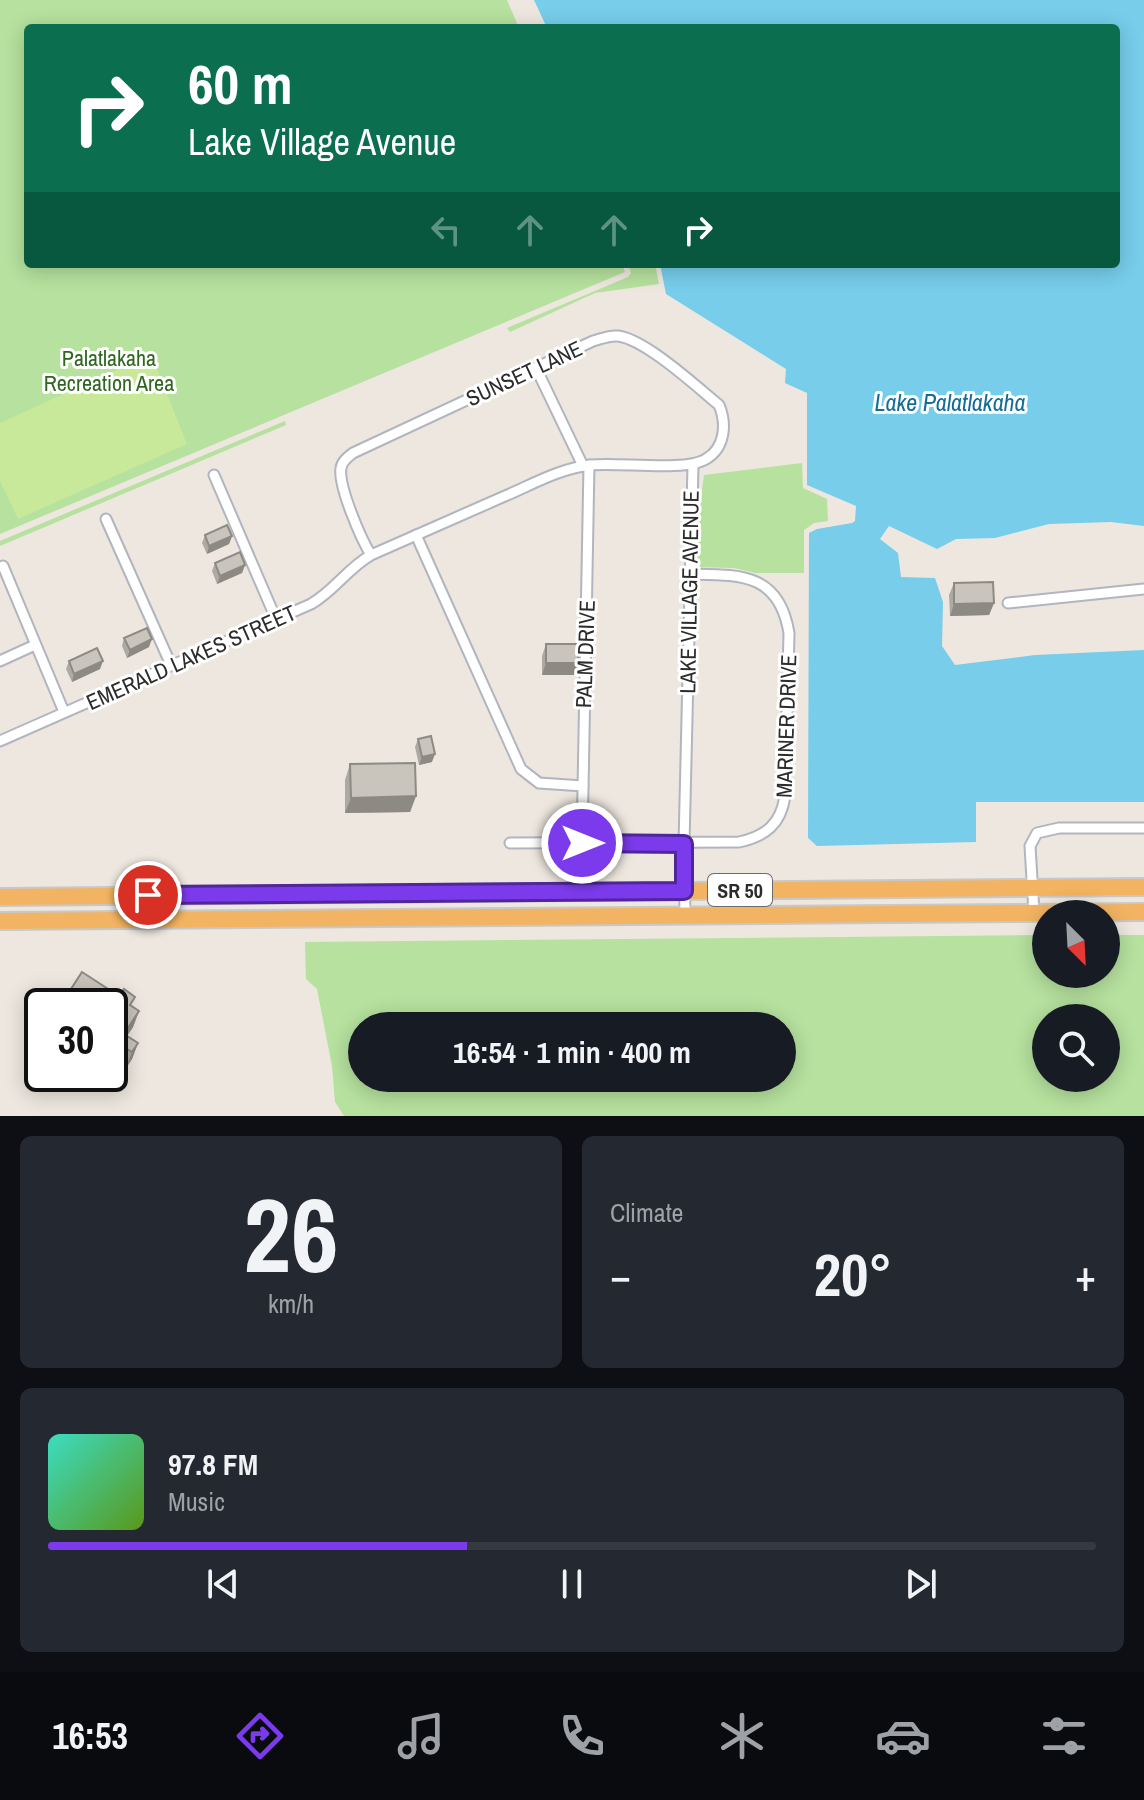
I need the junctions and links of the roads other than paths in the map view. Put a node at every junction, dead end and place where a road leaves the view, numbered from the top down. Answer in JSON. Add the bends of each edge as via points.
{"nodes":[{"id":1,"x":536,"y":368,"type":"junction"},
{"id":2,"x":693,"y":465,"type":"junction"},
{"id":3,"x":586,"y":466,"type":"junction"},
{"id":4,"x":214,"y":475,"type":"dead end"},
{"id":5,"x":106,"y":519,"type":"dead end"},
{"id":6,"x":416,"y":535,"type":"junction"},
{"id":7,"x":371,"y":555,"type":"junction"},
{"id":8,"x":3,"y":566,"type":"dead end"},
{"id":9,"x":689,"y":574,"type":"junction"},
{"id":10,"x":1144,"y":589,"type":"edge"},
{"id":11,"x":1008,"y":603,"type":"dead end"},
{"id":12,"x":276,"y":619,"type":"junction"},
{"id":13,"x":35,"y":645,"type":"junction"},
{"id":14,"x":0,"y":661,"type":"edge"},
{"id":15,"x":171,"y":665,"type":"junction"},
{"id":16,"x":64,"y":712,"type":"junction"},
{"id":17,"x":0,"y":741,"type":"edge"},
{"id":18,"x":583,"y":786,"type":"junction"},
{"id":19,"x":1144,"y":828,"type":"edge"},
{"id":20,"x":510,"y":843,"type":"dead end"},
{"id":21,"x":582,"y":843,"type":"junction"},
{"id":22,"x":684,"y":844,"type":"junction"},
{"id":23,"x":1144,"y":887,"type":"edge"},
{"id":24,"x":1034,"y":888,"type":"junction"},
{"id":25,"x":684,"y":891,"type":"junction"},
{"id":26,"x":0,"y":897,"type":"edge"},
{"id":27,"x":1034,"y":900,"type":"edge"},
{"id":28,"x":1120,"y":912,"type":"edge"},
{"id":29,"x":1144,"y":912,"type":"edge"},
{"id":30,"x":1032,"y":913,"type":"edge"},
{"id":31,"x":685,"y":916,"type":"junction"},
{"id":32,"x":0,"y":921,"type":"edge"}],
"edges":[{"from":1,"to":2,"type":"street","name":"SUNSET LANE","via":[[609,336],[629,339],[719,405],[720,445]]},
{"from":1,"to":3,"type":"street","name":"PALM DRIVE"},
{"from":1,"to":7,"type":"street","name":"SUNSET LANE","via":[[360,448],[344,462],[344,489]]},
{"from":2,"to":3,"type":"street","name":"LAKE VILLAGE AVENUE"},
{"from":2,"to":9,"type":"street","name":"LAKE VILLAGE AVENUE"},
{"from":3,"to":6,"type":"street","name":"LAKE VILLAGE AVENUE"},
{"from":3,"to":18,"type":"street","name":"PALM DRIVE"},
{"from":4,"to":12,"type":"street"},
{"from":5,"to":15,"type":"street"},
{"from":6,"to":7,"type":"street","name":"LAKE VILLAGE AVENUE"},
{"from":6,"to":18,"type":"street","via":[[521,769],[539,783]]},
{"from":7,"to":12,"type":"street","name":"EMERALD LAKES STREET","via":[[320,599]]},
{"from":8,"to":13,"type":"street"},
{"from":9,"to":22,"type":"street","name":"LAKE VILLAGE AVENUE"},
{"from":9,"to":22,"type":"street","name":"MARINER DRIVE","via":[[735,575],[761,582],[777,600],[789,633],[785,796],[778,819],[752,839]]},
{"from":10,"to":11,"type":"street"},
{"from":12,"to":15,"type":"street","name":"EMERALD LAKES STREET"},
{"from":13,"to":14,"type":"street"},
{"from":13,"to":16,"type":"street"},
{"from":15,"to":16,"type":"street","name":"EMERALD LAKES STREET"},
{"from":16,"to":17,"type":"street","name":"EMERALD LAKES STREET"},
{"from":18,"to":21,"type":"street","name":"PALM DRIVE"},
{"from":19,"to":24,"type":"street","via":[[1037,833],[1030,846]]},
{"from":20,"to":21,"type":"street","name":"MARINER DRIVE"},
{"from":21,"to":22,"type":"street","name":"MARINER DRIVE"},
{"from":22,"to":25,"type":"street","name":"LAKE VILLAGE AVENUE"},
{"from":23,"to":24,"type":"highway","number":"SR 50"},
{"from":24,"to":25,"type":"highway","number":"SR 50"},
{"from":24,"to":27,"type":"street"},
{"from":25,"to":26,"type":"highway","number":"SR 50"},
{"from":25,"to":31,"type":"street","name":"LAKE VILLAGE AVENUE"},
{"from":28,"to":29,"type":"highway","number":"SR 50"},
{"from":30,"to":31,"type":"highway","number":"SR 50"},
{"from":31,"to":32,"type":"highway","number":"SR 50"}]}
